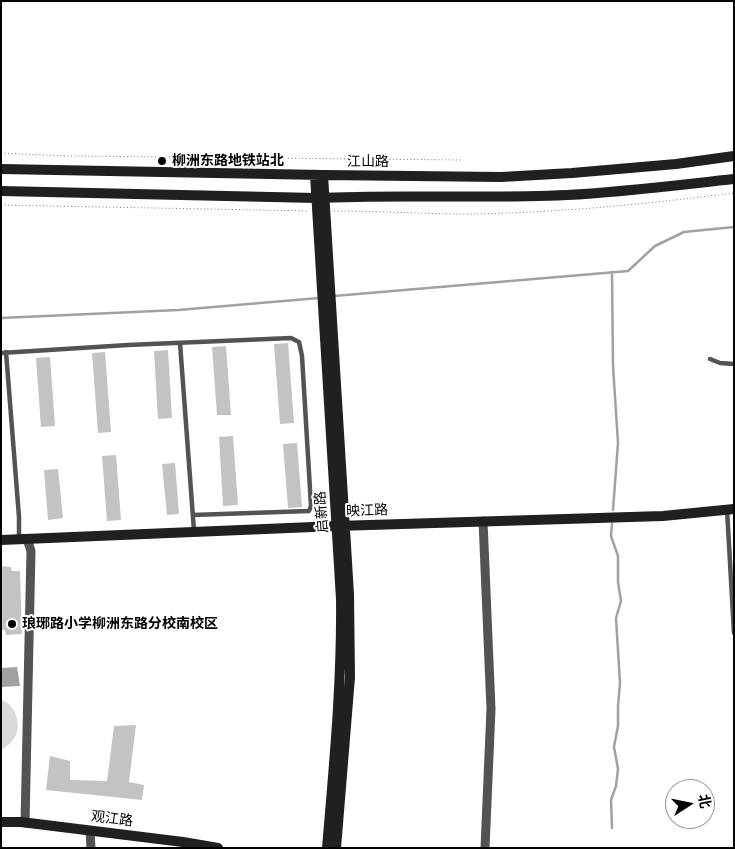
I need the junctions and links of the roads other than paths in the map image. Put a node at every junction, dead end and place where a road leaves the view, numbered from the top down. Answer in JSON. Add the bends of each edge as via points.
{"nodes":[{"id":1,"x":734,"y":156,"type":"edge"},
{"id":2,"x":1,"y":169,"type":"edge"},
{"id":3,"x":319,"y":175,"type":"junction"},
{"id":4,"x":734,"y":179,"type":"edge"},
{"id":5,"x":1,"y":191,"type":"edge"},
{"id":6,"x":320,"y":198,"type":"junction"},
{"id":7,"x":180,"y":342,"type":"junction"},
{"id":8,"x":4,"y":353,"type":"edge"},
{"id":9,"x":710,"y":359,"type":"dead end"},
{"id":10,"x":734,"y":364,"type":"edge"},
{"id":11,"x":730,"y":509,"type":"edge"},
{"id":12,"x":193,"y":516,"type":"junction"},
{"id":13,"x":483,"y":521,"type":"junction"},
{"id":14,"x":340,"y":526,"type":"junction"},
{"id":15,"x":194,"y":532,"type":"junction"},
{"id":16,"x":23,"y":539,"type":"junction"},
{"id":17,"x":1,"y":540,"type":"edge"},
{"id":18,"x":734,"y":633,"type":"edge"},
{"id":19,"x":1,"y":822,"type":"edge"},
{"id":20,"x":25,"y":823,"type":"junction"},
{"id":21,"x":90,"y":831,"type":"junction"},
{"id":22,"x":91,"y":848,"type":"edge"},
{"id":23,"x":218,"y":848,"type":"edge"},
{"id":24,"x":327,"y":848,"type":"edge"},
{"id":25,"x":336,"y":848,"type":"edge"},
{"id":26,"x":485,"y":848,"type":"edge"}],
"edges":[{"from":1,"to":3,"type":"street","name":"江山路","via":[[582,173]]},
{"from":2,"to":3,"type":"street","name":"江山路"},
{"from":3,"to":6,"type":"street","name":"启新路"},
{"from":4,"to":6,"type":"street","via":[[567,195]]},
{"from":5,"to":6,"type":"street"},
{"from":6,"to":14,"type":"street","name":"启新路"},
{"from":7,"to":8,"type":"lane"},
{"from":7,"to":12,"type":"lane"},
{"from":7,"to":12,"type":"lane","via":[[291,338],[299,342],[302,356],[309,511]]},
{"from":8,"to":16,"type":"lane"},
{"from":9,"to":10,"type":"lane"},
{"from":11,"to":13,"type":"street","name":"映江路","via":[[663,516]]},
{"from":11,"to":18,"type":"lane"},
{"from":12,"to":15,"type":"lane"},
{"from":13,"to":14,"type":"street","name":"映江路"},
{"from":13,"to":26,"type":"street","via":[[491,709]]},
{"from":14,"to":15,"type":"street","name":"映江路"},
{"from":14,"to":24,"type":"street","name":"启新路","via":[[339,700]]},
{"from":14,"to":25,"type":"street","name":"启新路","via":[[349,594],[350,677]]},
{"from":15,"to":16,"type":"street","name":"映江路"},
{"from":16,"to":17,"type":"street","name":"映江路"},
{"from":16,"to":20,"type":"street","via":[[31,551]]},
{"from":19,"to":20,"type":"street","name":"观江路"},
{"from":20,"to":21,"type":"street","name":"观江路"},
{"from":21,"to":22,"type":"street"},
{"from":21,"to":23,"type":"street","name":"观江路"}]}
